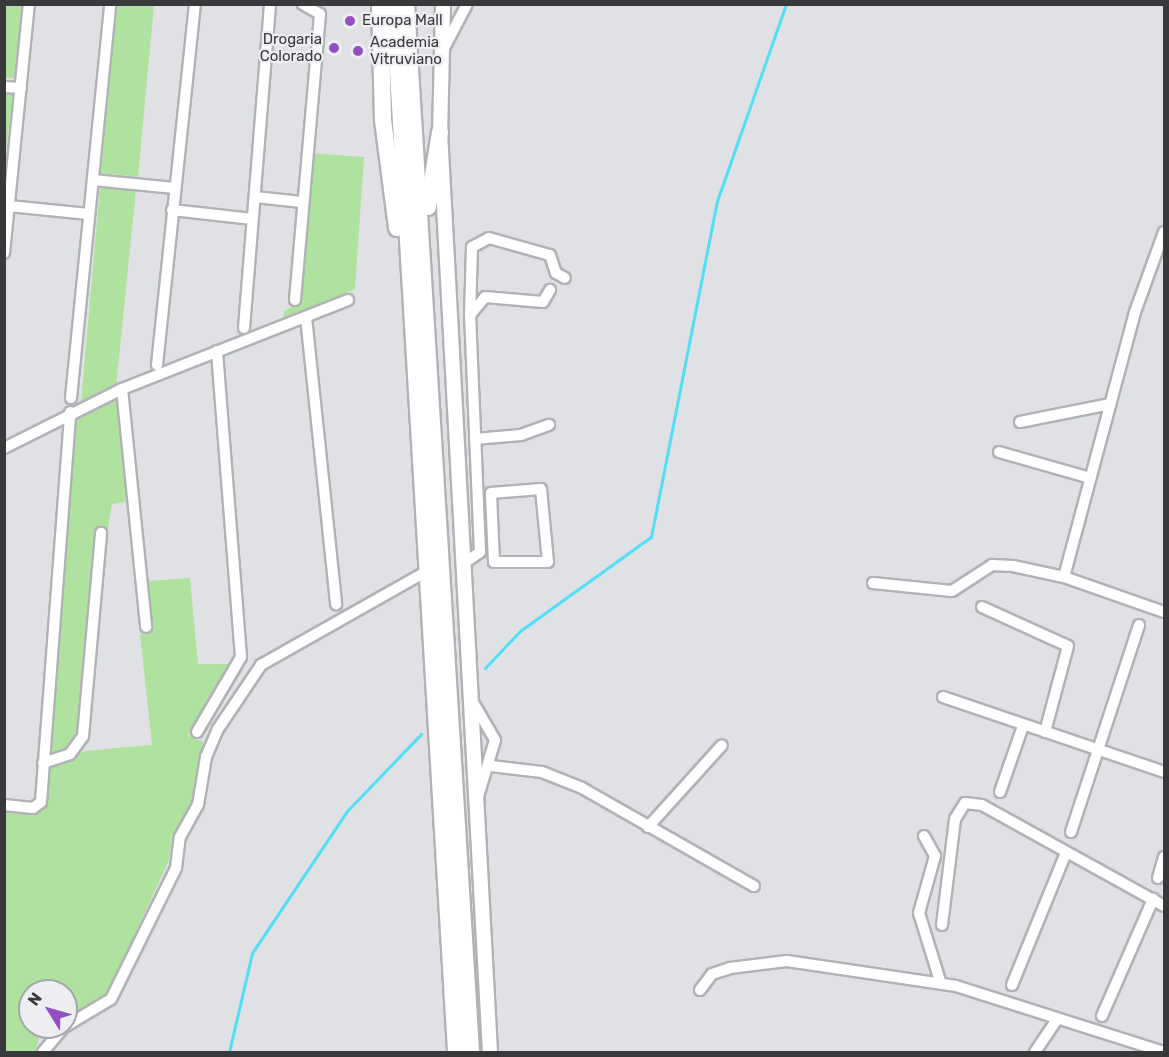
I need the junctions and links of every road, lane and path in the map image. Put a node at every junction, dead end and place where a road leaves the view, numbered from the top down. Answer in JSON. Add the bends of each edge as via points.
{"nodes":[{"id":1,"x":29,"y":4,"type":"edge"},
{"id":2,"x":195,"y":4,"type":"edge"},
{"id":3,"x":270,"y":4,"type":"edge"},
{"id":4,"x":303,"y":4,"type":"edge"},
{"id":5,"x":380,"y":4,"type":"edge"},
{"id":6,"x":394,"y":4,"type":"edge"},
{"id":7,"x":406,"y":4,"type":"edge"},
{"id":8,"x":443,"y":4,"type":"edge"},
{"id":9,"x":466,"y":4,"type":"edge"},
{"id":10,"x":108,"y":6,"type":"edge"},
{"id":11,"x":441,"y":55,"type":"junction"},
{"id":12,"x":4,"y":87,"type":"edge"},
{"id":13,"x":21,"y":88,"type":"junction"},
{"id":14,"x":440,"y":132,"type":"junction"},
{"id":15,"x":9,"y":164,"type":"edge"},
{"id":16,"x":93,"y":180,"type":"junction"},
{"id":17,"x":175,"y":188,"type":"junction"},
{"id":18,"x":255,"y":197,"type":"junction"},
{"id":19,"x":302,"y":202,"type":"junction"},
{"id":20,"x":9,"y":206,"type":"junction"},
{"id":21,"x":172,"y":210,"type":"junction"},
{"id":22,"x":89,"y":214,"type":"junction"},
{"id":23,"x":252,"y":219,"type":"junction"},
{"id":24,"x":1164,"y":232,"type":"edge"},
{"id":25,"x":424,"y":235,"type":"junction"},
{"id":26,"x":5,"y":246,"type":"edge"},
{"id":27,"x":4,"y":253,"type":"edge"},
{"id":28,"x":565,"y":278,"type":"dead end"},
{"id":29,"x":550,"y":290,"type":"dead end"},
{"id":30,"x":295,"y":300,"type":"dead end"},
{"id":31,"x":348,"y":300,"type":"dead end"},
{"id":32,"x":470,"y":315,"type":"junction"},
{"id":33,"x":306,"y":317,"type":"junction"},
{"id":34,"x":244,"y":328,"type":"dead end"},
{"id":35,"x":413,"y":349,"type":"junction"},
{"id":36,"x":217,"y":351,"type":"junction"},
{"id":37,"x":157,"y":365,"type":"dead end"},
{"id":38,"x":122,"y":389,"type":"junction"},
{"id":39,"x":71,"y":398,"type":"dead end"},
{"id":40,"x":1110,"y":404,"type":"junction"},
{"id":41,"x":70,"y":412,"type":"junction"},
{"id":42,"x":1020,"y":422,"type":"dead end"},
{"id":43,"x":549,"y":425,"type":"dead end"},
{"id":44,"x":475,"y":439,"type":"junction"},
{"id":45,"x":4,"y":447,"type":"edge"},
{"id":46,"x":999,"y":452,"type":"dead end"},
{"id":47,"x":1090,"y":478,"type":"junction"},
{"id":48,"x":490,"y":529,"type":"junction"},
{"id":49,"x":479,"y":530,"type":"junction"},
{"id":50,"x":101,"y":533,"type":"dead end"},
{"id":51,"x":463,"y":564,"type":"junction"},
{"id":52,"x":426,"y":571,"type":"junction"},
{"id":53,"x":1064,"y":577,"type":"junction"},
{"id":54,"x":873,"y":583,"type":"dead end"},
{"id":55,"x":336,"y":604,"type":"dead end"},
{"id":56,"x":982,"y":607,"type":"dead end"},
{"id":57,"x":1164,"y":612,"type":"edge"},
{"id":58,"x":1139,"y":625,"type":"dead end"},
{"id":59,"x":146,"y":627,"type":"dead end"},
{"id":60,"x":470,"y":697,"type":"junction"},
{"id":61,"x":943,"y":697,"type":"dead end"},
{"id":62,"x":1023,"y":726,"type":"junction"},
{"id":63,"x":197,"y":732,"type":"dead end"},
{"id":64,"x":1045,"y":732,"type":"junction"},
{"id":65,"x":722,"y":745,"type":"dead end"},
{"id":66,"x":1097,"y":749,"type":"junction"},
{"id":67,"x":43,"y":763,"type":"junction"},
{"id":68,"x":491,"y":766,"type":"junction"},
{"id":69,"x":1164,"y":772,"type":"edge"},
{"id":70,"x":1000,"y":792,"type":"dead end"},
{"id":71,"x":477,"y":800,"type":"junction"},
{"id":72,"x":4,"y":805,"type":"edge"},
{"id":73,"x":648,"y":828,"type":"junction"},
{"id":74,"x":1071,"y":832,"type":"dead end"},
{"id":75,"x":924,"y":836,"type":"dead end"},
{"id":76,"x":1066,"y":853,"type":"junction"},
{"id":77,"x":1164,"y":858,"type":"edge"},
{"id":78,"x":1158,"y":878,"type":"dead end"},
{"id":79,"x":754,"y":886,"type":"dead end"},
{"id":80,"x":1153,"y":899,"type":"junction"},
{"id":81,"x":1164,"y":906,"type":"edge"},
{"id":82,"x":942,"y":925,"type":"dead end"},
{"id":83,"x":941,"y":984,"type":"junction"},
{"id":84,"x":1012,"y":985,"type":"dead end"},
{"id":85,"x":700,"y":990,"type":"dead end"},
{"id":86,"x":1102,"y":1016,"type":"dead end"},
{"id":87,"x":78,"y":1019,"type":"edge"},
{"id":88,"x":1057,"y":1019,"type":"junction"},
{"id":89,"x":55,"y":1039,"type":"edge"},
{"id":90,"x":43,"y":1053,"type":"edge"},
{"id":91,"x":456,"y":1053,"type":"edge"},
{"id":92,"x":471,"y":1053,"type":"edge"},
{"id":93,"x":490,"y":1053,"type":"edge"},
{"id":94,"x":1035,"y":1053,"type":"edge"},
{"id":95,"x":1164,"y":1053,"type":"edge"}],
"edges":[{"from":1,"to":13,"type":"street"},
{"from":2,"to":17,"type":"street"},
{"from":3,"to":18,"type":"street"},
{"from":4,"to":19,"type":"street","via":[[318,8],[320,14]]},
{"from":5,"to":35,"type":"main road","via":[[383,120]]},
{"from":6,"to":35,"type":"main road"},
{"from":7,"to":25,"type":"main road"},
{"from":8,"to":11,"type":"street"},
{"from":9,"to":11,"type":"street"},
{"from":10,"to":16,"type":"street"},
{"from":11,"to":14,"type":"street"},
{"from":12,"to":13,"type":"street"},
{"from":13,"to":15,"type":"street"},
{"from":14,"to":25,"type":"main road"},
{"from":14,"to":51,"type":"street"},
{"from":15,"to":20,"type":"street"},
{"from":16,"to":17,"type":"street"},
{"from":16,"to":22,"type":"street"},
{"from":17,"to":21,"type":"street"},
{"from":18,"to":19,"type":"street"},
{"from":18,"to":23,"type":"street"},
{"from":19,"to":30,"type":"street"},
{"from":20,"to":22,"type":"street"},
{"from":20,"to":26,"type":"street"},
{"from":21,"to":23,"type":"street"},
{"from":21,"to":37,"type":"street"},
{"from":22,"to":39,"type":"street"},
{"from":23,"to":34,"type":"street"},
{"from":24,"to":40,"type":"street","via":[[1144,283]]},
{"from":25,"to":92,"type":"main road"},
{"from":26,"to":27,"type":"street"},
{"from":28,"to":32,"type":"street","via":[[556,273],[550,255],[482,239],[471,255]]},
{"from":29,"to":32,"type":"street","via":[[540,302],[485,297]]},
{"from":31,"to":33,"type":"street"},
{"from":32,"to":44,"type":"street"},
{"from":33,"to":36,"type":"street"},
{"from":33,"to":55,"type":"street"},
{"from":35,"to":52,"type":"main road"},
{"from":36,"to":38,"type":"street"},
{"from":36,"to":63,"type":"street","via":[[241,657]]},
{"from":38,"to":41,"type":"street"},
{"from":38,"to":59,"type":"street"},
{"from":40,"to":42,"type":"street"},
{"from":40,"to":47,"type":"street"},
{"from":41,"to":45,"type":"street"},
{"from":41,"to":67,"type":"street"},
{"from":43,"to":44,"type":"street","via":[[521,435]]},
{"from":44,"to":49,"type":"street"},
{"from":46,"to":47,"type":"street"},
{"from":47,"to":53,"type":"street"},
{"from":48,"to":48,"type":"street","via":[[491,493],[541,489],[548,562],[494,562]]},
{"from":48,"to":49,"type":"street"},
{"from":49,"to":51,"type":"street","via":[[477,558]]},
{"from":50,"to":67,"type":"street","via":[[83,736],[70,754]]},
{"from":51,"to":60,"type":"street"},
{"from":52,"to":87,"type":"street","via":[[261,664],[218,729],[206,757],[198,805],[180,837],[176,868],[111,999]]},
{"from":52,"to":91,"type":"main road"},
{"from":53,"to":54,"type":"street","via":[[992,565],[952,591]]},
{"from":53,"to":57,"type":"street"},
{"from":56,"to":64,"type":"street","via":[[1068,646]]},
{"from":58,"to":66,"type":"street"},
{"from":60,"to":68,"type":"street","via":[[493,730]]},
{"from":60,"to":71,"type":"street"},
{"from":61,"to":62,"type":"street"},
{"from":62,"to":64,"type":"street"},
{"from":62,"to":70,"type":"street"},
{"from":64,"to":66,"type":"street"},
{"from":65,"to":73,"type":"street"},
{"from":66,"to":69,"type":"street"},
{"from":66,"to":74,"type":"street"},
{"from":67,"to":72,"type":"street","via":[[37,806]]},
{"from":68,"to":71,"type":"street"},
{"from":68,"to":73,"type":"street","via":[[560,778]]},
{"from":71,"to":93,"type":"street"},
{"from":73,"to":79,"type":"street"},
{"from":75,"to":83,"type":"street","via":[[935,856],[919,913]]},
{"from":76,"to":80,"type":"street"},
{"from":76,"to":82,"type":"street","via":[[982,806],[965,802],[955,819]]},
{"from":76,"to":84,"type":"street"},
{"from":77,"to":78,"type":"street"},
{"from":80,"to":81,"type":"street"},
{"from":80,"to":86,"type":"street"},
{"from":83,"to":85,"type":"street","via":[[787,961],[712,974]]},
{"from":83,"to":88,"type":"street"},
{"from":88,"to":94,"type":"street"},
{"from":88,"to":95,"type":"street"},
{"from":89,"to":90,"type":"street"}]}
